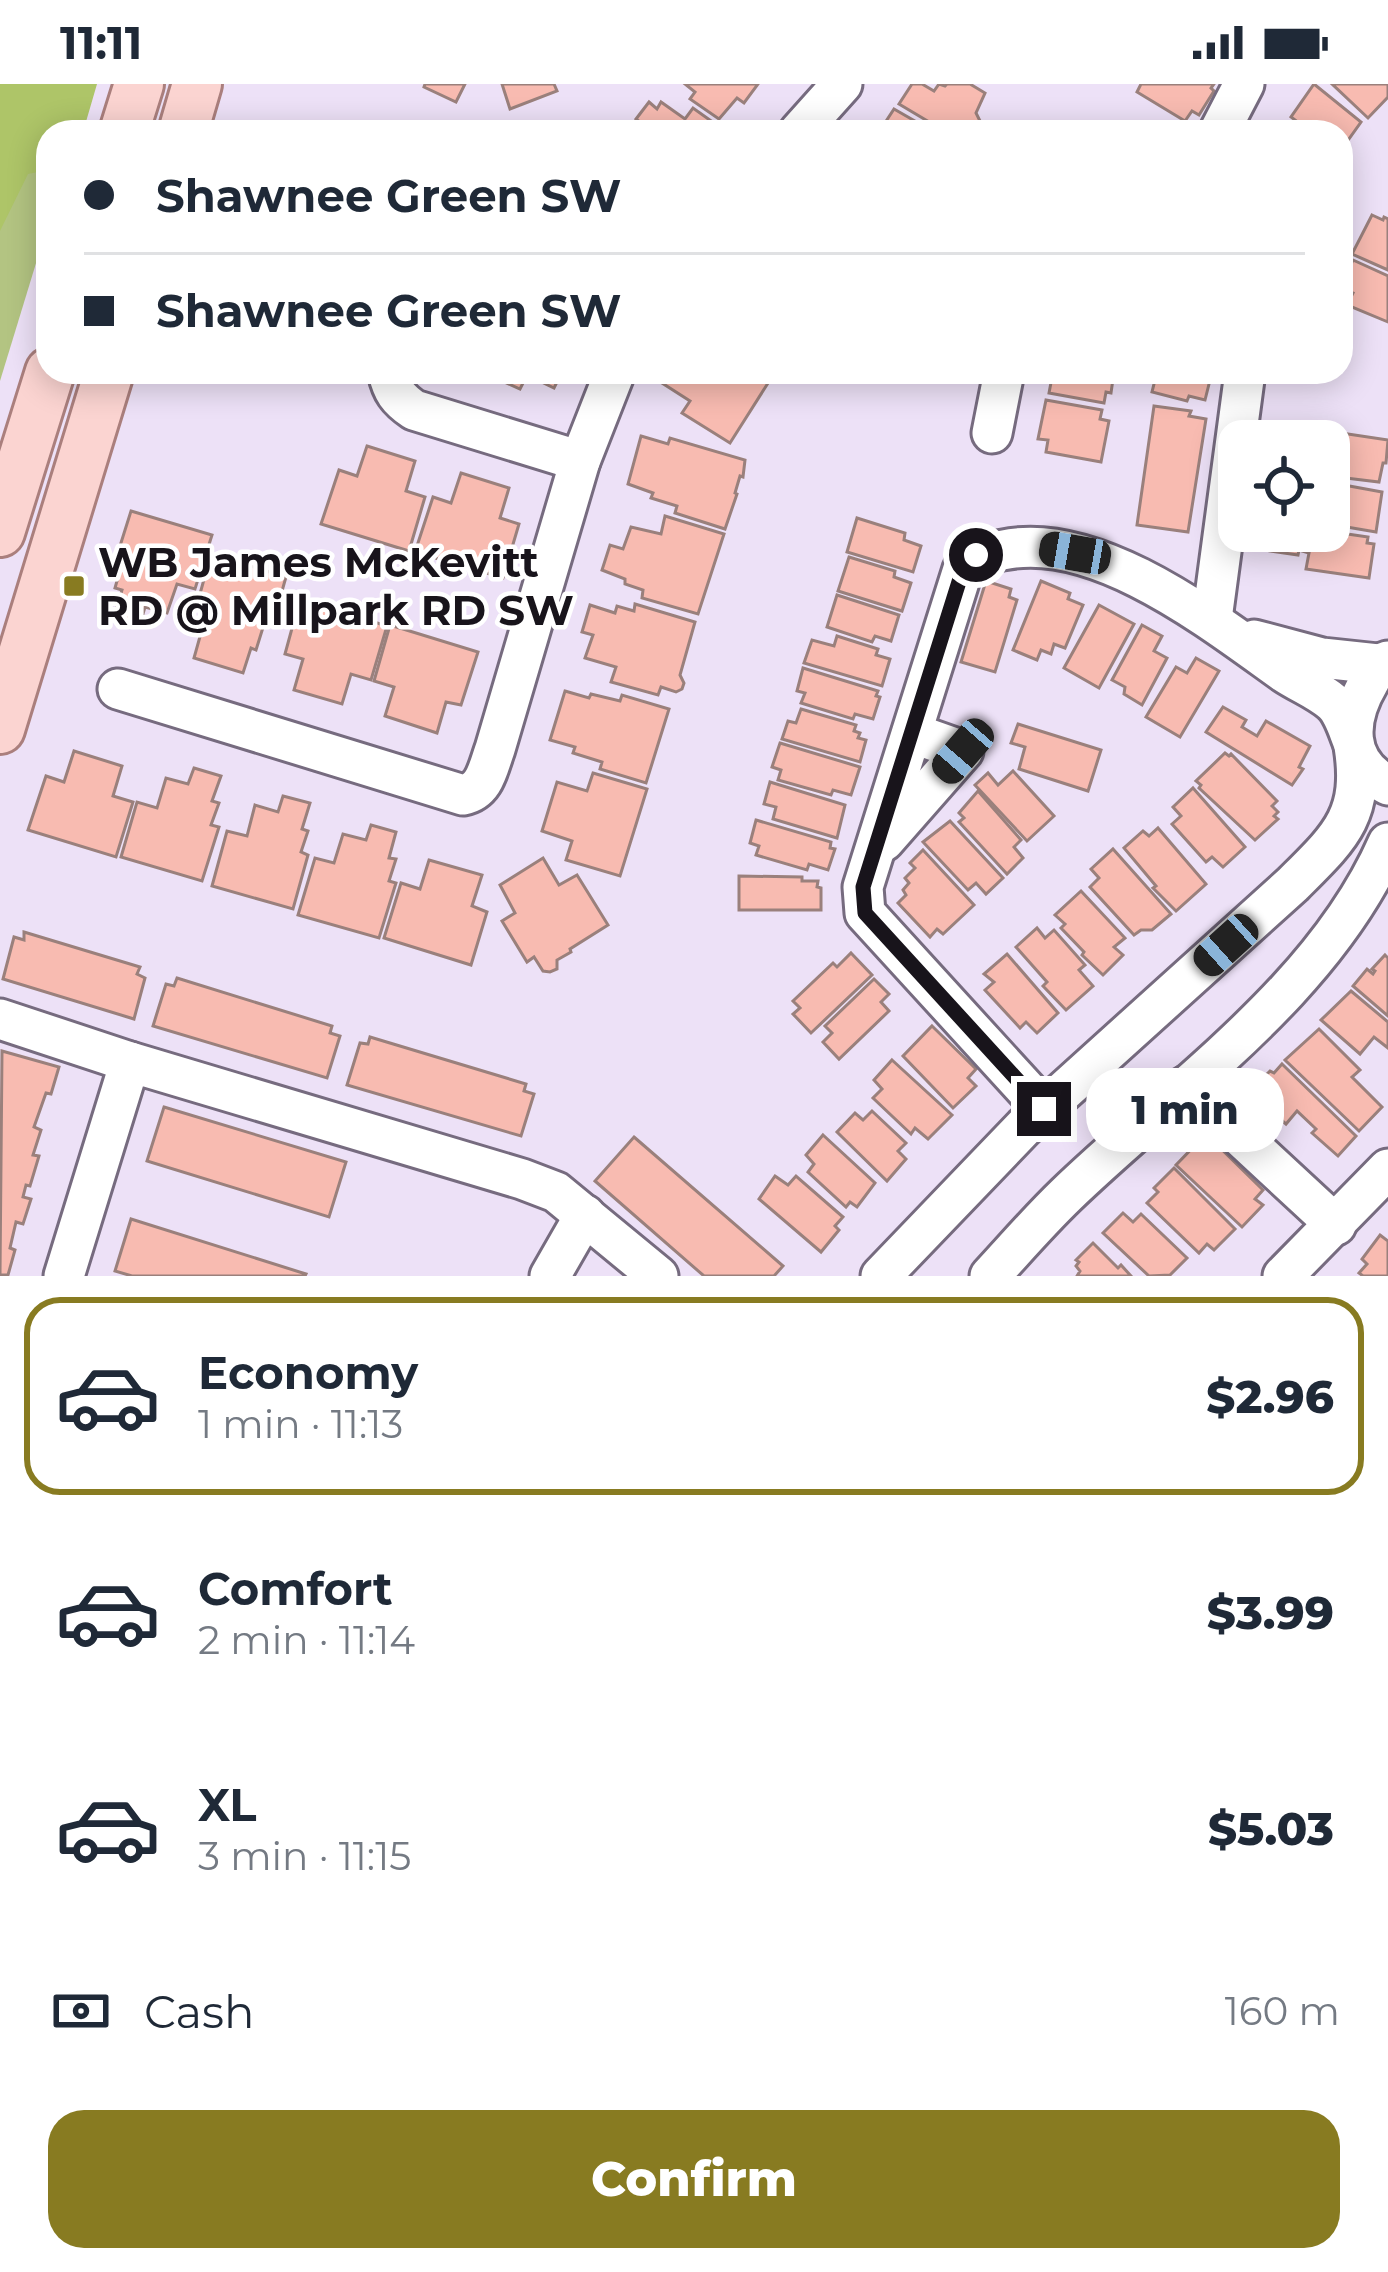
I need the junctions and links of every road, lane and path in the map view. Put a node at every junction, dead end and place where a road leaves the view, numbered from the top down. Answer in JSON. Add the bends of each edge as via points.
{"nodes":[{"id":1,"x":139,"y":84,"type":"edge"},
{"id":2,"x":197,"y":84,"type":"edge"},
{"id":3,"x":842,"y":84,"type":"edge"},
{"id":4,"x":1244,"y":84,"type":"edge"},
{"id":5,"x":128,"y":120,"type":"edge"},
{"id":6,"x":186,"y":120,"type":"edge"},
{"id":7,"x":810,"y":120,"type":"edge"},
{"id":8,"x":1225,"y":120,"type":"edge"},
{"id":9,"x":46,"y":384,"type":"edge"},
{"id":10,"x":105,"y":384,"type":"edge"},
{"id":11,"x":391,"y":384,"type":"edge"},
{"id":12,"x":610,"y":384,"type":"edge"},
{"id":13,"x":999,"y":384,"type":"edge"},
{"id":14,"x":1244,"y":384,"type":"edge"},
{"id":15,"x":992,"y":434,"type":"dead end"},
{"id":16,"x":580,"y":461,"type":"junction"},
{"id":17,"x":0,"y":532,"type":"edge"},
{"id":18,"x":1224,"y":628,"type":"junction"},
{"id":19,"x":1383,"y":662,"type":"edge"},
{"id":20,"x":118,"y":689,"type":"dead end"},
{"id":21,"x":0,"y":729,"type":"edge"},
{"id":22,"x":912,"y":733,"type":"junction"},
{"id":23,"x":1354,"y":744,"type":"junction"},
{"id":24,"x":1388,"y":785,"type":"edge"},
{"id":25,"x":1388,"y":843,"type":"edge"},
{"id":26,"x":875,"y":851,"type":"junction"},
{"id":27,"x":0,"y":1019,"type":"edge"},
{"id":28,"x":130,"y":1062,"type":"junction"},
{"id":29,"x":1186,"y":1086,"type":"junction"},
{"id":30,"x":1044,"y":1109,"type":"junction"},
{"id":31,"x":1388,"y":1169,"type":"edge"},
{"id":32,"x":585,"y":1215,"type":"junction"},
{"id":33,"x":1336,"y":1225,"type":"junction"},
{"id":34,"x":64,"y":1276,"type":"edge"},
{"id":35,"x":550,"y":1276,"type":"edge"},
{"id":36,"x":658,"y":1276,"type":"edge"},
{"id":37,"x":881,"y":1276,"type":"edge"},
{"id":38,"x":990,"y":1276,"type":"edge"},
{"id":39,"x":1283,"y":1276,"type":"edge"}],
"edges":[{"from":1,"to":5,"type":"main road"},
{"from":2,"to":6,"type":"main road"},
{"from":3,"to":7,"type":"street"},
{"from":4,"to":8,"type":"street"},
{"from":9,"to":17,"type":"main road"},
{"from":10,"to":21,"type":"main road"},
{"from":11,"to":16,"type":"street","via":[[414,410]]},
{"from":12,"to":16,"type":"street"},
{"from":13,"to":15,"type":"street"},
{"from":14,"to":18,"type":"street"},
{"from":16,"to":20,"type":"street","via":[[495,749],[472,793]]},
{"from":18,"to":19,"type":"street","via":[[1322,658]]},
{"from":18,"to":22,"type":"street","via":[[1123,570],[1075,553],[1028,545],[976,555],[963,569]]},
{"from":18,"to":23,"type":"street","via":[[1336,704]]},
{"from":19,"to":23,"type":"street","via":[[1357,701]]},
{"from":22,"to":26,"type":"street"},
{"from":22,"to":26,"type":"street","via":[[963,751]]},
{"from":23,"to":24,"type":"street"},
{"from":23,"to":30,"type":"street","via":[[1355,802],[1331,846]]},
{"from":25,"to":29,"type":"street","via":[[1313,959]]},
{"from":26,"to":30,"type":"street","via":[[863,887],[865,913]]},
{"from":27,"to":28,"type":"street"},
{"from":28,"to":32,"type":"street","via":[[522,1179]]},
{"from":28,"to":34,"type":"street"},
{"from":29,"to":33,"type":"street"},
{"from":29,"to":38,"type":"street"},
{"from":30,"to":37,"type":"street"},
{"from":31,"to":33,"type":"street"},
{"from":32,"to":35,"type":"street"},
{"from":32,"to":36,"type":"street"},
{"from":33,"to":39,"type":"street"}]}
